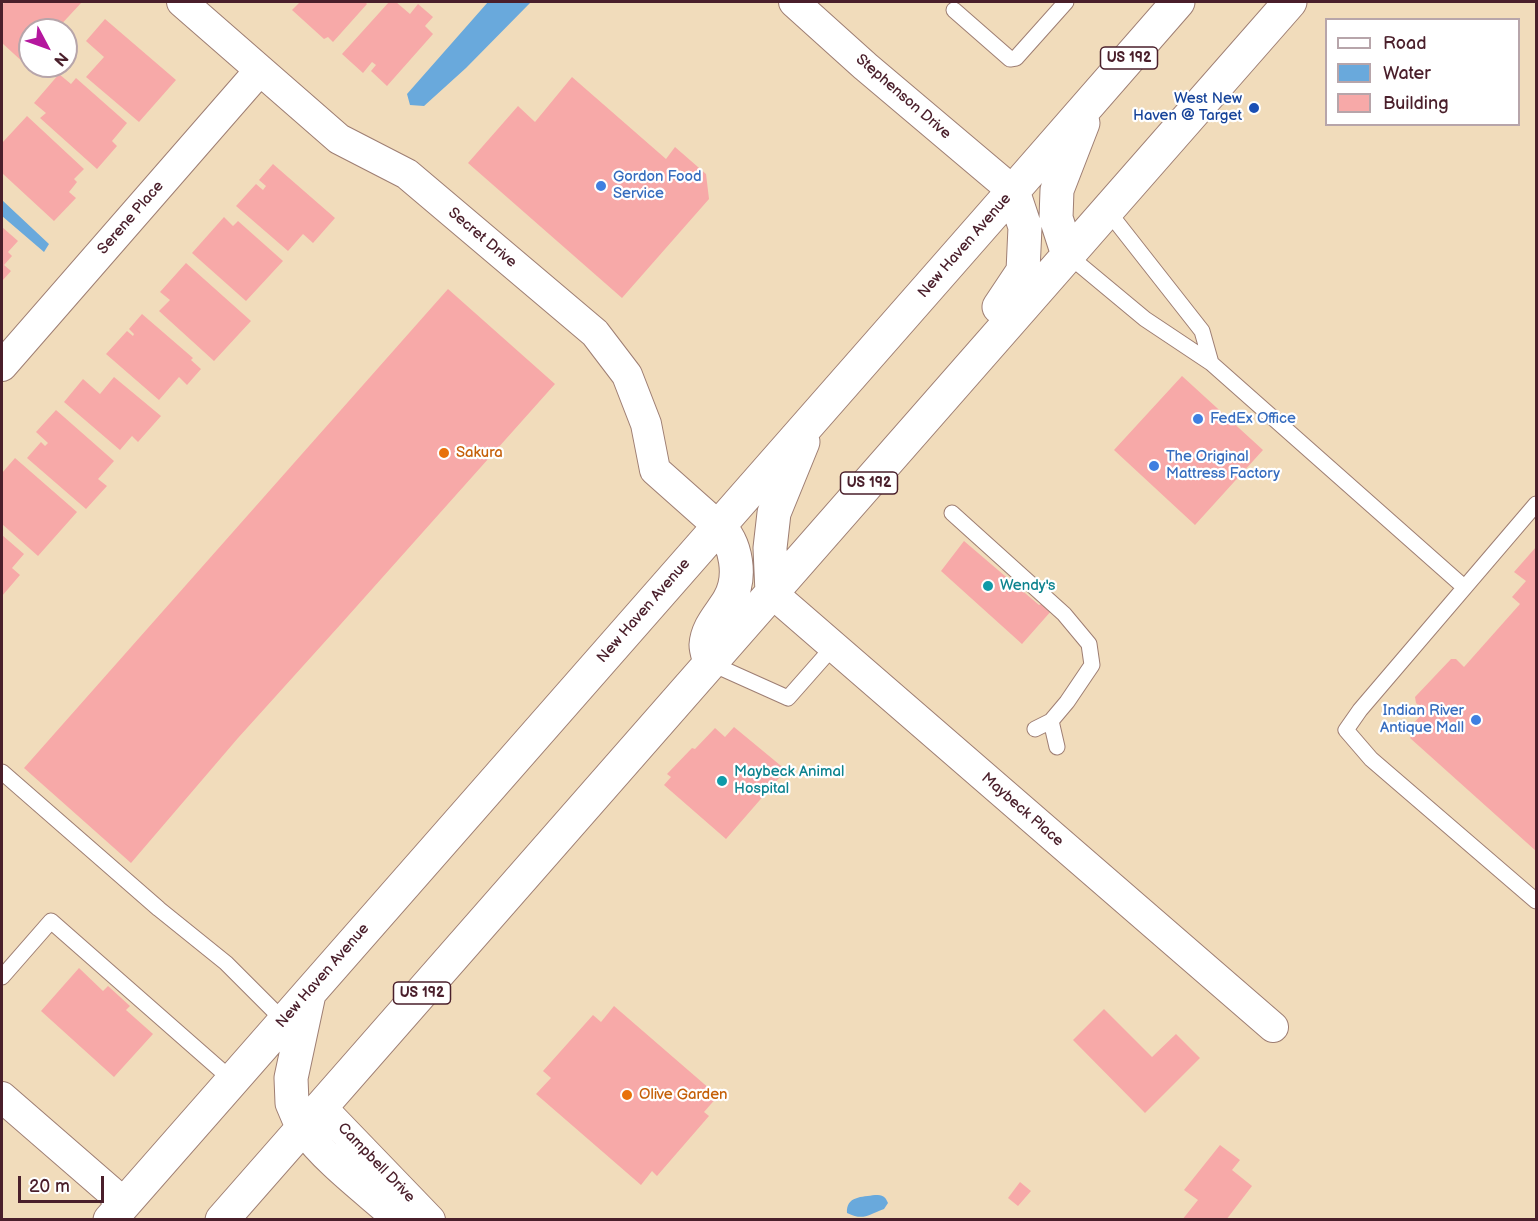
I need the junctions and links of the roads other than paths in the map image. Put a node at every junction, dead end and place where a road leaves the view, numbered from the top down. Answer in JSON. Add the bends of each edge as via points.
{"nodes":[{"id":1,"x":182,"y":2,"type":"edge"},
{"id":2,"x":794,"y":2,"type":"edge"},
{"id":3,"x":1066,"y":2,"type":"edge"},
{"id":4,"x":1290,"y":2,"type":"edge"},
{"id":5,"x":1168,"y":8,"type":"edge"},
{"id":6,"x":954,"y":10,"type":"dead end"},
{"id":7,"x":260,"y":70,"type":"junction"},
{"id":8,"x":1091,"y":102,"type":"junction"},
{"id":9,"x":1013,"y":191,"type":"junction"},
{"id":10,"x":1107,"y":210,"type":"junction"},
{"id":11,"x":1068,"y":255,"type":"junction"},
{"id":12,"x":1211,"y":363,"type":"junction"},
{"id":13,"x":2,"y":366,"type":"edge"},
{"id":14,"x":929,"y":414,"type":"junction"},
{"id":15,"x":812,"y":418,"type":"junction"},
{"id":16,"x":1536,"y":504,"type":"edge"},
{"id":17,"x":952,"y":513,"type":"dead end"},
{"id":18,"x":718,"y":526,"type":"junction"},
{"id":19,"x":1464,"y":587,"type":"junction"},
{"id":20,"x":772,"y":593,"type":"junction"},
{"id":21,"x":833,"y":647,"type":"junction"},
{"id":22,"x":710,"y":663,"type":"junction"},
{"id":23,"x":1051,"y":721,"type":"junction"},
{"id":24,"x":1035,"y":729,"type":"dead end"},
{"id":25,"x":1057,"y":747,"type":"dead end"},
{"id":26,"x":2,"y":772,"type":"edge"},
{"id":27,"x":1536,"y":901,"type":"edge"},
{"id":28,"x":2,"y":977,"type":"edge"},
{"id":29,"x":309,"y":992,"type":"junction"},
{"id":30,"x":284,"y":1021,"type":"junction"},
{"id":31,"x":1273,"y":1027,"type":"dead end"},
{"id":32,"x":232,"y":1080,"type":"junction"},
{"id":33,"x":2,"y":1097,"type":"edge"},
{"id":34,"x":312,"y":1118,"type":"junction"},
{"id":35,"x":121,"y":1214,"type":"edge"},
{"id":36,"x":222,"y":1220,"type":"edge"},
{"id":37,"x":399,"y":1220,"type":"edge"},
{"id":38,"x":430,"y":1220,"type":"edge"}],
"edges":[{"from":1,"to":7,"type":"street","name":"Secret Drive"},
{"from":2,"to":9,"type":"street","name":"Stephenson Drive"},
{"from":3,"to":6,"type":"lane","via":[[1016,58],[1010,59]]},
{"from":4,"to":10,"type":"main road","number":"US 192"},
{"from":5,"to":8,"type":"main road","name":"New Haven Avenue","number":"US 192"},
{"from":7,"to":13,"type":"street","name":"Serene Place"},
{"from":7,"to":18,"type":"street","name":"Secret Drive","via":[[339,139],[407,174],[595,333],[627,375],[646,424],[655,470]]},
{"from":8,"to":9,"type":"main road","name":"New Haven Avenue","number":"US 192"},
{"from":8,"to":11,"type":"main road","via":[[1057,190],[1056,218]]},
{"from":9,"to":14,"type":"main road","via":[[1025,227],[1023,271]]},
{"from":9,"to":15,"type":"main road","name":"New Haven Avenue","number":"US 192"},
{"from":10,"to":11,"type":"main road","number":"US 192"},
{"from":10,"to":12,"type":"lane","via":[[1202,331]]},
{"from":11,"to":12,"type":"lane","via":[[1145,319]]},
{"from":11,"to":14,"type":"main road","number":"US 192"},
{"from":12,"to":19,"type":"lane"},
{"from":14,"to":20,"type":"main road","number":"US 192"},
{"from":15,"to":18,"type":"main road","name":"New Haven Avenue","number":"US 192"},
{"from":15,"to":20,"type":"main road","via":[[774,513],[770,548]]},
{"from":16,"to":19,"type":"lane"},
{"from":17,"to":23,"type":"lane","via":[[1064,614],[1089,644],[1092,665]]},
{"from":18,"to":22,"type":"main road","via":[[731,545],[736,571],[730,598],[708,636]]},
{"from":18,"to":29,"type":"main road","name":"New Haven Avenue","number":"US 192"},
{"from":19,"to":27,"type":"lane","via":[[1346,730],[1371,759]]},
{"from":20,"to":21,"type":"street","name":"Maybeck Place"},
{"from":20,"to":22,"type":"main road","number":"US 192"},
{"from":21,"to":22,"type":"lane","via":[[788,698]]},
{"from":21,"to":31,"type":"street","name":"Maybeck Place"},
{"from":22,"to":34,"type":"main road","number":"US 192"},
{"from":23,"to":24,"type":"lane"},
{"from":23,"to":25,"type":"lane"},
{"from":26,"to":30,"type":"lane","via":[[226,963]]},
{"from":28,"to":32,"type":"lane","via":[[51,921]]},
{"from":29,"to":30,"type":"main road","name":"New Haven Avenue","number":"US 192"},
{"from":29,"to":34,"type":"main road","via":[[291,1078],[292,1103]]},
{"from":30,"to":32,"type":"main road","name":"New Haven Avenue","number":"US 192"},
{"from":32,"to":35,"type":"main road","name":"New Haven Avenue","number":"US 192"},
{"from":33,"to":35,"type":"street"},
{"from":34,"to":36,"type":"main road","number":"US 192"},
{"from":34,"to":37,"type":"street","name":"Campbell Drive","via":[[312,1142]]},
{"from":34,"to":38,"type":"street","name":"Campbell Drive"}]}
